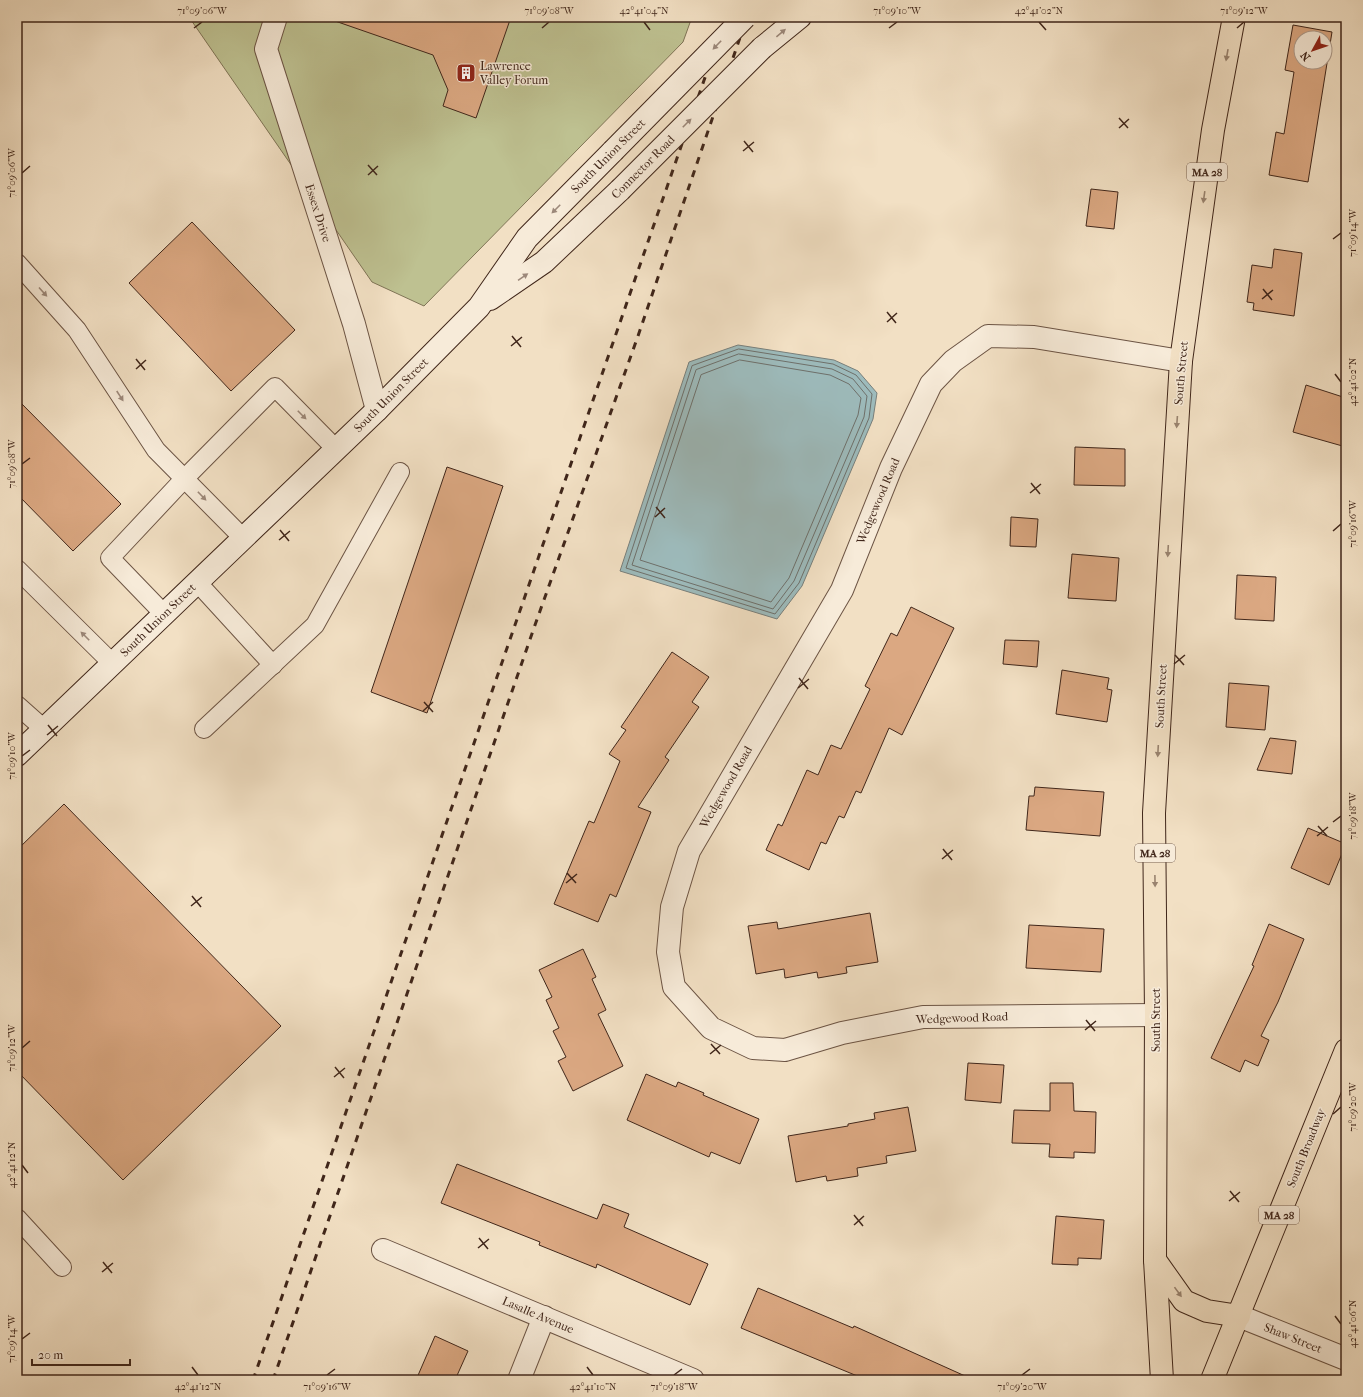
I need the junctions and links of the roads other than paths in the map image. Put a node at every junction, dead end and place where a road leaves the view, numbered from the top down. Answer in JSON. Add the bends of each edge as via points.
{"nodes":[{"id":1,"x":276,"y":17,"type":"edge"},
{"id":2,"x":745,"y":17,"type":"edge"},
{"id":3,"x":800,"y":17,"type":"edge"},
{"id":4,"x":1234,"y":17,"type":"edge"},
{"id":5,"x":17,"y":263,"type":"edge"},
{"id":6,"x":479,"y":307,"type":"junction"},
{"id":7,"x":1181,"y":361,"type":"junction"},
{"id":8,"x":377,"y":410,"type":"junction"},
{"id":9,"x":336,"y":449,"type":"junction"},
{"id":10,"x":400,"y":472,"type":"dead end"},
{"id":11,"x":185,"y":478,"type":"junction"},
{"id":12,"x":243,"y":538,"type":"junction"},
{"id":13,"x":17,"y":569,"type":"edge"},
{"id":14,"x":198,"y":582,"type":"junction"},
{"id":15,"x":164,"y":614,"type":"junction"},
{"id":16,"x":112,"y":664,"type":"junction"},
{"id":17,"x":273,"y":665,"type":"junction"},
{"id":18,"x":17,"y":705,"type":"edge"},
{"id":19,"x":44,"y":729,"type":"junction"},
{"id":20,"x":204,"y":729,"type":"dead end"},
{"id":21,"x":17,"y":755,"type":"edge"},
{"id":22,"x":1156,"y":1015,"type":"junction"},
{"id":23,"x":1346,"y":1050,"type":"edge"},
{"id":24,"x":17,"y":1218,"type":"edge"},
{"id":25,"x":383,"y":1250,"type":"dead end"},
{"id":26,"x":1155,"y":1260,"type":"junction"},
{"id":27,"x":62,"y":1267,"type":"dead end"},
{"id":28,"x":1239,"y":1316,"type":"junction"},
{"id":29,"x":544,"y":1317,"type":"junction"},
{"id":30,"x":1346,"y":1359,"type":"edge"},
{"id":31,"x":518,"y":1380,"type":"edge"},
{"id":32,"x":693,"y":1380,"type":"edge"},
{"id":33,"x":1162,"y":1380,"type":"edge"},
{"id":34,"x":1212,"y":1380,"type":"edge"}],
"edges":[{"from":1,"to":8,"type":"street","name":"Essex Drive","via":[[266,49],[354,324]]},
{"from":2,"to":6,"type":"street","name":"South Union Street","one_way":true,"bridge":true,"via":[[527,238]]},
{"from":6,"to":3,"type":"street","name":"Connector Road","one_way":true,"bridge":true,"via":[[544,262],[762,48]]},
{"from":4,"to":7,"type":"main road","name":"South Street","number":"MA 28","one_way":true,"via":[[1213,130]]},
{"from":5,"to":11,"type":"lane","one_way":true,"via":[[77,330],[156,450]]},
{"from":6,"to":8,"type":"street","name":"South Union Street"},
{"from":7,"to":22,"type":"main road","name":"South Street","number":"MA 28","one_way":true,"via":[[1154,813]]},
{"from":7,"to":22,"type":"street","name":"Wedgewood Road","via":[[1034,337],[988,336],[953,361],[930,384],[891,468],[842,590],[689,851],[672,907],[668,952],[674,987],[711,1028],[754,1048],[785,1050],[842,1033],[922,1017]]},
{"from":8,"to":9,"type":"street","name":"South Union Street"},
{"from":11,"to":9,"type":"lane","one_way":true,"via":[[274,387]]},
{"from":9,"to":12,"type":"street","name":"South Union Street"},
{"from":10,"to":17,"type":"lane","via":[[315,625]]},
{"from":11,"to":12,"type":"lane","one_way":true},
{"from":11,"to":15,"type":"lane","via":[[110,558]]},
{"from":12,"to":14,"type":"street","name":"South Union Street"},
{"from":16,"to":13,"type":"lane","one_way":true},
{"from":14,"to":15,"type":"street","name":"South Union Street"},
{"from":14,"to":17,"type":"lane"},
{"from":15,"to":16,"type":"street","name":"South Union Street"},
{"from":16,"to":19,"type":"street","name":"South Union Street"},
{"from":17,"to":20,"type":"lane"},
{"from":18,"to":19,"type":"lane"},
{"from":19,"to":21,"type":"street","name":"South Union Street"},
{"from":22,"to":26,"type":"main road","name":"South Street","number":"MA 28"},
{"from":23,"to":28,"type":"main road","name":"South Broadway","number":"MA 28"},
{"from":24,"to":27,"type":"lane"},
{"from":25,"to":29,"type":"street","name":"Lasalle Avenue"},
{"from":26,"to":28,"type":"main road","one_way":true,"via":[[1184,1301],[1207,1311]]},
{"from":26,"to":33,"type":"main road","name":"South Street","number":"MA 28"},
{"from":28,"to":30,"type":"street","name":"Shaw Street"},
{"from":28,"to":34,"type":"main road","name":"South Broadway","number":"MA 28"},
{"from":29,"to":31,"type":"street"},
{"from":29,"to":32,"type":"street","name":"Lasalle Avenue"}]}
